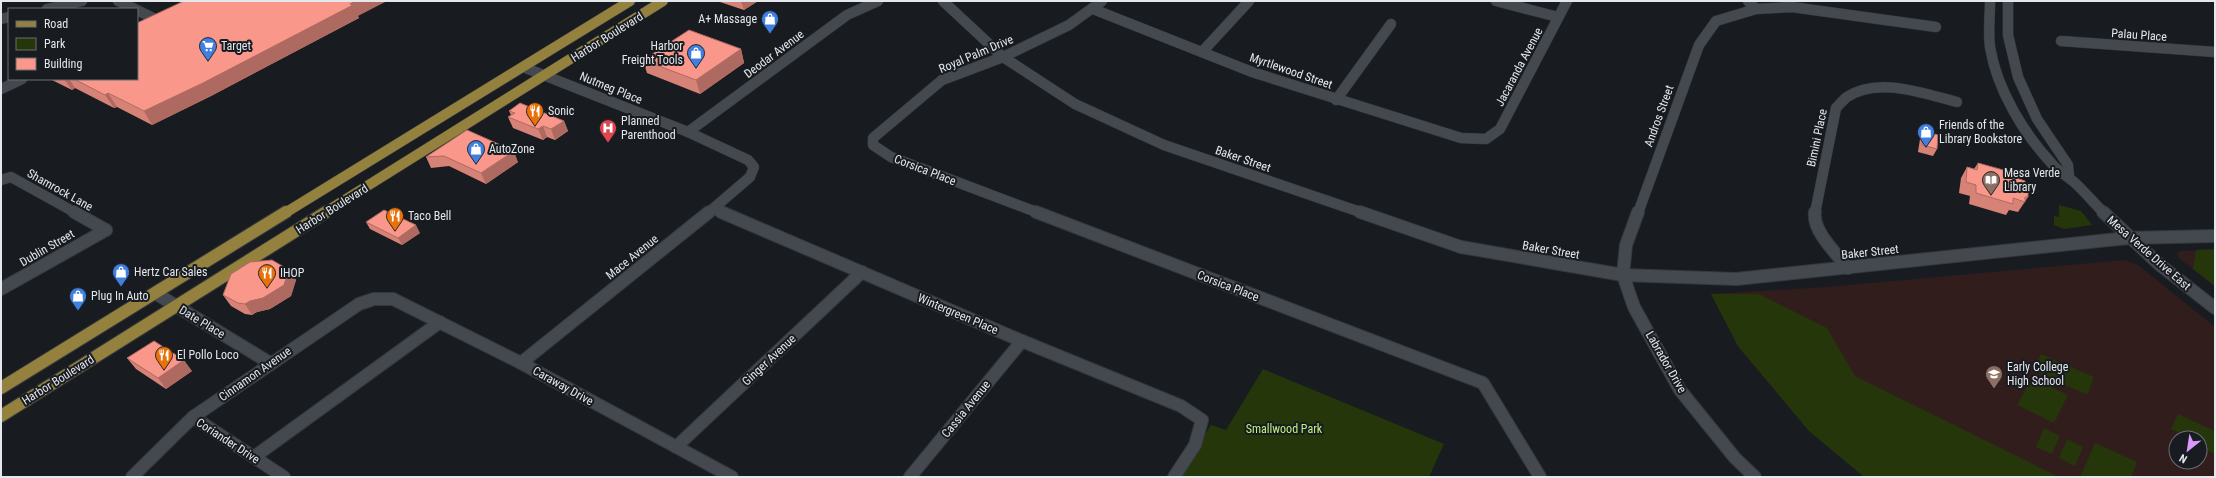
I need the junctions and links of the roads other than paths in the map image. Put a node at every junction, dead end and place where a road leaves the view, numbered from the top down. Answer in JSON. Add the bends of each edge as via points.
{"nodes":[{"id":1,"x":82,"y":1,"type":"edge"},
{"id":2,"x":118,"y":1,"type":"edge"},
{"id":3,"x":630,"y":1,"type":"edge"},
{"id":4,"x":663,"y":1,"type":"edge"},
{"id":5,"x":878,"y":1,"type":"edge"},
{"id":6,"x":943,"y":1,"type":"edge"},
{"id":7,"x":1102,"y":1,"type":"edge"},
{"id":8,"x":1249,"y":1,"type":"edge"},
{"id":9,"x":1496,"y":1,"type":"edge"},
{"id":10,"x":1567,"y":1,"type":"edge"},
{"id":11,"x":1748,"y":1,"type":"edge"},
{"id":12,"x":1990,"y":1,"type":"edge"},
{"id":13,"x":2008,"y":1,"type":"edge"},
{"id":14,"x":51,"y":8,"type":"edge"},
{"id":15,"x":132,"y":8,"type":"edge"},
{"id":16,"x":1756,"y":8,"type":"junction"},
{"id":17,"x":1093,"y":9,"type":"junction"},
{"id":18,"x":138,"y":11,"type":"edge"},
{"id":19,"x":1558,"y":18,"type":"junction"},
{"id":20,"x":142,"y":22,"type":"edge"},
{"id":21,"x":1391,"y":24,"type":"dead end"},
{"id":22,"x":1936,"y":27,"type":"dead end"},
{"id":23,"x":2061,"y":41,"type":"dead end"},
{"id":24,"x":1202,"y":52,"type":"junction"},
{"id":25,"x":2215,"y":52,"type":"edge"},
{"id":26,"x":1003,"y":57,"type":"junction"},
{"id":27,"x":523,"y":66,"type":"junction"},
{"id":28,"x":545,"y":76,"type":"junction"},
{"id":29,"x":20,"y":80,"type":"edge"},
{"id":30,"x":1,"y":89,"type":"edge"},
{"id":31,"x":1336,"y":100,"type":"junction"},
{"id":32,"x":1957,"y":102,"type":"dead end"},
{"id":33,"x":688,"y":132,"type":"junction"},
{"id":34,"x":1486,"y":139,"type":"joint"},
{"id":35,"x":873,"y":145,"type":"joint"},
{"id":36,"x":754,"y":167,"type":"joint"},
{"id":37,"x":2069,"y":177,"type":"junction"},
{"id":38,"x":1,"y":180,"type":"edge"},
{"id":39,"x":713,"y":209,"type":"junction"},
{"id":40,"x":106,"y":230,"type":"joint"},
{"id":41,"x":2215,"y":236,"type":"edge"},
{"id":42,"x":2128,"y":238,"type":"junction"},
{"id":43,"x":1848,"y":268,"type":"junction"},
{"id":44,"x":862,"y":272,"type":"junction"},
{"id":45,"x":1622,"y":275,"type":"junction"},
{"id":46,"x":1,"y":289,"type":"edge"},
{"id":47,"x":155,"y":294,"type":"junction"},
{"id":48,"x":393,"y":299,"type":"joint"},
{"id":49,"x":176,"y":306,"type":"junction"},
{"id":50,"x":2215,"y":308,"type":"edge"},
{"id":51,"x":440,"y":322,"type":"junction"},
{"id":52,"x":1022,"y":341,"type":"junction"},
{"id":53,"x":270,"y":363,"type":"junction"},
{"id":54,"x":521,"y":363,"type":"junction"},
{"id":55,"x":1,"y":388,"type":"edge"},
{"id":56,"x":1,"y":416,"type":"edge"},
{"id":57,"x":193,"y":417,"type":"junction"},
{"id":58,"x":676,"y":447,"type":"junction"},
{"id":59,"x":254,"y":457,"type":"junction"},
{"id":60,"x":132,"y":477,"type":"edge"},
{"id":61,"x":284,"y":477,"type":"edge"},
{"id":62,"x":732,"y":477,"type":"edge"},
{"id":63,"x":910,"y":477,"type":"edge"},
{"id":64,"x":1174,"y":477,"type":"edge"},
{"id":65,"x":1540,"y":477,"type":"edge"},
{"id":66,"x":1754,"y":477,"type":"edge"}],
"edges":[{"from":1,"to":14,"type":"street"},
{"from":2,"to":15,"type":"street"},
{"from":3,"to":27,"type":"main road","name":"Harbor Boulevard"},
{"from":4,"to":28,"type":"main road","name":"Harbor Boulevard"},
{"from":5,"to":33,"type":"street","name":"Deodar Avenue","via":[[847,15]]},
{"from":6,"to":26,"type":"street","name":"Baker Street"},
{"from":7,"to":17,"type":"street","name":"Royal Palm Drive"},
{"from":8,"to":24,"type":"street"},
{"from":9,"to":19,"type":"street"},
{"from":10,"to":19,"type":"street","name":"Jacaranda Avenue"},
{"from":11,"to":16,"type":"street"},
{"from":12,"to":37,"type":"street","name":"Mesa Verde Drive East","via":[[1991,52],[2002,84],[2028,133],[2052,164]]},
{"from":13,"to":37,"type":"street","name":"Mesa Verde Drive East","via":[[2008,35],[2018,77],[2037,119],[2068,165]]},
{"from":16,"to":22,"type":"street","via":[[1792,7]]},
{"from":16,"to":45,"type":"street","name":"Andros Street","via":[[1716,21],[1699,45],[1626,245]]},
{"from":17,"to":24,"type":"street","name":"Myrtlewood Street"},
{"from":17,"to":26,"type":"street","name":"Royal Palm Drive","via":[[1069,25]]},
{"from":18,"to":20,"type":"street","via":[[156,16]]},
{"from":19,"to":34,"type":"street","name":"Jacaranda Avenue","via":[[1500,129]]},
{"from":21,"to":31,"type":"street"},
{"from":23,"to":25,"type":"street","name":"Palau Place"},
{"from":24,"to":31,"type":"street","name":"Myrtlewood Street"},
{"from":26,"to":35,"type":"street","name":"Royal Palm Drive","via":[[942,80],[880,131],[873,138]]},
{"from":26,"to":45,"type":"street","name":"Baker Street","via":[[1075,104],[1164,145],[1461,247]]},
{"from":27,"to":28,"type":"street","name":"Nutmeg Place"},
{"from":27,"to":47,"type":"main road","name":"Harbor Boulevard"},
{"from":28,"to":33,"type":"street","name":"Nutmeg Place"},
{"from":28,"to":49,"type":"main road","name":"Harbor Boulevard"},
{"from":29,"to":30,"type":"street"},
{"from":31,"to":34,"type":"street","name":"Myrtlewood Street","via":[[1461,138]]},
{"from":32,"to":43,"type":"street","name":"Bimini Place","via":[[1907,90],[1875,88],[1850,94],[1841,100],[1836,108],[1814,220]]},
{"from":33,"to":36,"type":"street","name":"Nutmeg Place","via":[[748,160]]},
{"from":35,"to":65,"type":"street","name":"Corsica Place","via":[[891,157],[1483,383]]},
{"from":36,"to":39,"type":"street","name":"Mace Avenue","via":[[750,177]]},
{"from":37,"to":42,"type":"street","name":"Mesa Verde Drive East"},
{"from":38,"to":40,"type":"street","name":"Shamrock Lane","via":[[11,177]]},
{"from":39,"to":44,"type":"street","name":"Wintergreen Place"},
{"from":39,"to":54,"type":"street","name":"Mace Avenue"},
{"from":40,"to":46,"type":"street","name":"Dublin Street"},
{"from":41,"to":42,"type":"street","name":"Baker Street"},
{"from":42,"to":43,"type":"street","name":"Baker Street"},
{"from":42,"to":50,"type":"street","name":"Mesa Verde Drive East"},
{"from":43,"to":45,"type":"street","name":"Baker Street","via":[[1736,279]]},
{"from":44,"to":52,"type":"street","name":"Wintergreen Place"},
{"from":44,"to":58,"type":"street","name":"Ginger Avenue"},
{"from":45,"to":66,"type":"street","name":"Labrador Drive","via":[[1634,307],[1680,390],[1735,458]]},
{"from":47,"to":49,"type":"street","name":"Date Place"},
{"from":47,"to":55,"type":"main road","name":"Harbor Boulevard"},
{"from":48,"to":51,"type":"street","name":"Caraway Drive"},
{"from":48,"to":53,"type":"street","name":"Cinnamon Avenue","via":[[374,299],[359,304]]},
{"from":49,"to":53,"type":"street","name":"Date Place"},
{"from":49,"to":56,"type":"main road","name":"Harbor Boulevard"},
{"from":51,"to":54,"type":"street","name":"Caraway Drive"},
{"from":51,"to":59,"type":"street"},
{"from":52,"to":63,"type":"street","name":"Cassia Avenue"},
{"from":52,"to":64,"type":"street","name":"Wintergreen Place","via":[[1181,406],[1202,420],[1195,446]]},
{"from":53,"to":57,"type":"street","name":"Cinnamon Avenue"},
{"from":54,"to":58,"type":"street","name":"Caraway Drive"},
{"from":57,"to":59,"type":"street","name":"Coriander Drive"},
{"from":57,"to":60,"type":"street","name":"Cinnamon Avenue"},
{"from":58,"to":62,"type":"street","name":"Caraway Drive"},
{"from":59,"to":61,"type":"street","name":"Coriander Drive"}]}
